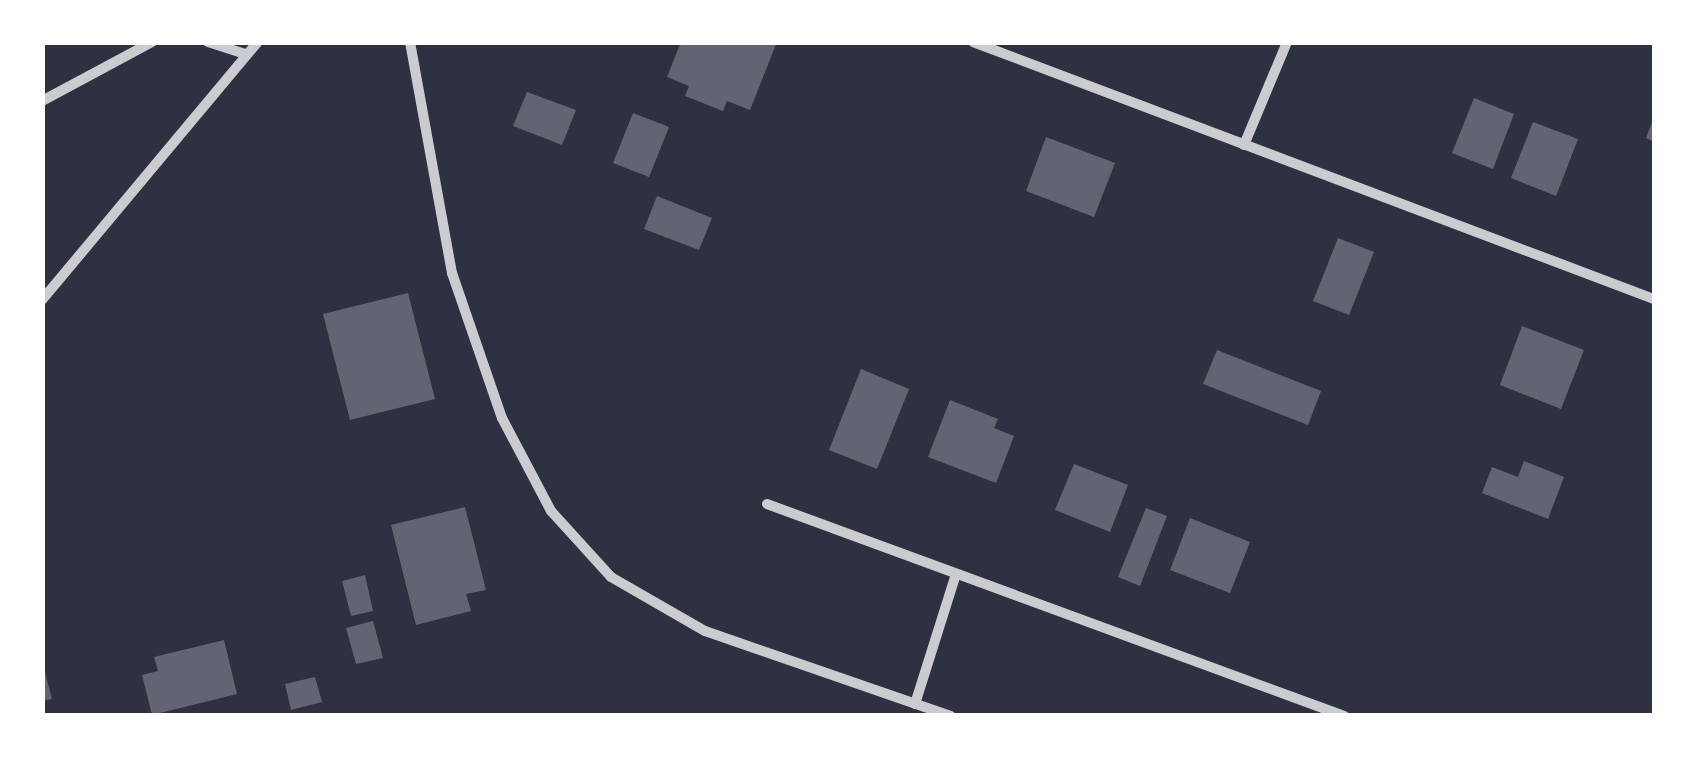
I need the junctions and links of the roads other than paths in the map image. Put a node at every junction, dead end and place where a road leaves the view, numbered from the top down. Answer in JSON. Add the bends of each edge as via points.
{"nodes":[{"id":1,"x":152,"y":42,"type":"edge"},
{"id":2,"x":208,"y":42,"type":"edge"},
{"id":3,"x":258,"y":42,"type":"edge"},
{"id":4,"x":410,"y":42,"type":"edge"},
{"id":5,"x":974,"y":42,"type":"edge"},
{"id":6,"x":1286,"y":42,"type":"edge"},
{"id":7,"x":246,"y":54,"type":"junction"},
{"id":8,"x":42,"y":101,"type":"edge"},
{"id":9,"x":1244,"y":145,"type":"junction"},
{"id":10,"x":1654,"y":298,"type":"edge"},
{"id":11,"x":42,"y":300,"type":"edge"},
{"id":12,"x":767,"y":504,"type":"dead end"},
{"id":13,"x":956,"y":574,"type":"junction"},
{"id":14,"x":915,"y":704,"type":"junction"},
{"id":15,"x":951,"y":716,"type":"edge"},
{"id":16,"x":1344,"y":716,"type":"edge"}],
"edges":[{"from":1,"to":8,"type":"street"},
{"from":2,"to":7,"type":"street"},
{"from":3,"to":7,"type":"street"},
{"from":4,"to":14,"type":"street","via":[[452,273],[502,418],[551,511],[612,576],[705,631]]},
{"from":5,"to":9,"type":"street"},
{"from":6,"to":9,"type":"street"},
{"from":7,"to":11,"type":"street"},
{"from":9,"to":10,"type":"street"},
{"from":12,"to":13,"type":"street"},
{"from":13,"to":14,"type":"street"},
{"from":13,"to":16,"type":"street"},
{"from":14,"to":15,"type":"street"}]}
